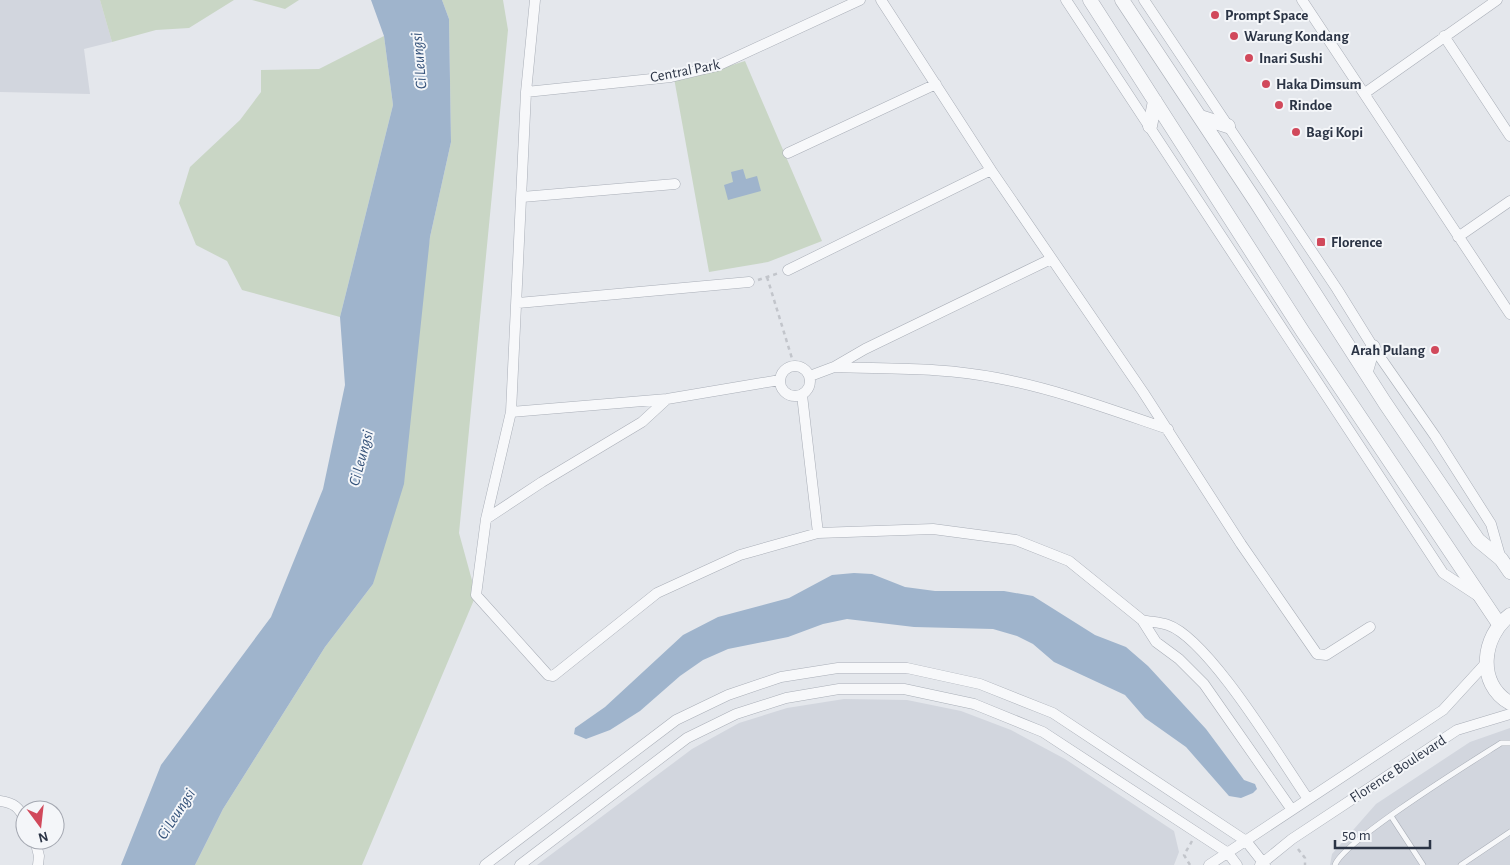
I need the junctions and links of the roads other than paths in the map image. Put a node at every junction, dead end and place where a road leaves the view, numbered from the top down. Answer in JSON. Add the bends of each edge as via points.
{"nodes":[{"id":1,"x":535,"y":0,"type":"edge"},
{"id":2,"x":860,"y":0,"type":"edge"},
{"id":3,"x":881,"y":0,"type":"edge"},
{"id":4,"x":1066,"y":0,"type":"edge"},
{"id":5,"x":1090,"y":0,"type":"edge"},
{"id":6,"x":1122,"y":0,"type":"edge"},
{"id":7,"x":1144,"y":0,"type":"edge"},
{"id":8,"x":1302,"y":0,"type":"edge"},
{"id":9,"x":1497,"y":0,"type":"edge"},
{"id":10,"x":1444,"y":36,"type":"junction"},
{"id":11,"x":936,"y":84,"type":"junction"},
{"id":12,"x":526,"y":92,"type":"junction"},
{"id":13,"x":1365,"y":92,"type":"junction"},
{"id":14,"x":1155,"y":101,"type":"junction"},
{"id":15,"x":1200,"y":117,"type":"junction"},
{"id":16,"x":1150,"y":126,"type":"junction"},
{"id":17,"x":1228,"y":126,"type":"junction"},
{"id":18,"x":1510,"y":136,"type":"edge"},
{"id":19,"x":788,"y":154,"type":"dead end"},
{"id":20,"x":991,"y":170,"type":"junction"},
{"id":21,"x":675,"y":184,"type":"dead end"},
{"id":22,"x":522,"y":197,"type":"junction"},
{"id":23,"x":1510,"y":201,"type":"edge"},
{"id":24,"x":1458,"y":237,"type":"junction"},
{"id":25,"x":1052,"y":259,"type":"junction"},
{"id":26,"x":788,"y":270,"type":"road end"},
{"id":27,"x":749,"y":282,"type":"road end"},
{"id":28,"x":518,"y":303,"type":"junction"},
{"id":29,"x":1510,"y":314,"type":"edge"},
{"id":30,"x":1372,"y":347,"type":"junction"},
{"id":31,"x":834,"y":367,"type":"junction"},
{"id":32,"x":1366,"y":371,"type":"junction"},
{"id":33,"x":810,"y":376,"type":"junction"},
{"id":34,"x":780,"y":380,"type":"junction"},
{"id":35,"x":802,"y":394,"type":"junction"},
{"id":36,"x":667,"y":399,"type":"junction"},
{"id":37,"x":511,"y":412,"type":"junction"},
{"id":38,"x":1168,"y":430,"type":"junction"},
{"id":39,"x":486,"y":519,"type":"junction"},
{"id":40,"x":818,"y":533,"type":"junction"},
{"id":41,"x":1501,"y":559,"type":"junction"},
{"id":42,"x":1510,"y":572,"type":"edge"},
{"id":43,"x":1481,"y":598,"type":"junction"},
{"id":44,"x":1504,"y":619,"type":"edge"},
{"id":45,"x":1142,"y":620,"type":"junction"},
{"id":46,"x":1370,"y":627,"type":"dead end"},
{"id":47,"x":1486,"y":663,"type":"junction"},
{"id":48,"x":1510,"y":703,"type":"edge"},
{"id":49,"x":1510,"y":714,"type":"edge"},
{"id":50,"x":1510,"y":743,"type":"edge"},
{"id":51,"x":1308,"y":799,"type":"junction"},
{"id":52,"x":0,"y":801,"type":"edge"},
{"id":53,"x":15,"y":805,"type":"edge"},
{"id":54,"x":1292,"y":810,"type":"junction"},
{"id":55,"x":1391,"y":816,"type":"junction"},
{"id":56,"x":1510,"y":832,"type":"edge"},
{"id":57,"x":1246,"y":841,"type":"junction"},
{"id":58,"x":38,"y":850,"type":"edge"},
{"id":59,"x":1228,"y":853,"type":"junction"},
{"id":60,"x":1263,"y":864,"type":"edge"},
{"id":61,"x":38,"y":865,"type":"edge"},
{"id":62,"x":485,"y":865,"type":"edge"},
{"id":63,"x":520,"y":865,"type":"edge"},
{"id":64,"x":1209,"y":865,"type":"edge"},
{"id":65,"x":1237,"y":865,"type":"edge"},
{"id":66,"x":1335,"y":865,"type":"edge"},
{"id":67,"x":1423,"y":865,"type":"edge"},
{"id":68,"x":1460,"y":865,"type":"edge"}],
"edges":[{"from":1,"to":12,"type":"street"},
{"from":2,"to":12,"type":"street","name":"Central Park","via":[[717,66],[672,77]]},
{"from":3,"to":11,"type":"street"},
{"from":4,"to":16,"type":"street"},
{"from":5,"to":14,"type":"street"},
{"from":6,"to":15,"type":"street"},
{"from":7,"to":17,"type":"street"},
{"from":8,"to":13,"type":"street"},
{"from":9,"to":10,"type":"street"},
{"from":10,"to":13,"type":"street"},
{"from":10,"to":18,"type":"street"},
{"from":11,"to":19,"type":"street"},
{"from":11,"to":20,"type":"street"},
{"from":12,"to":22,"type":"street"},
{"from":13,"to":24,"type":"street"},
{"from":14,"to":16,"type":"street"},
{"from":14,"to":43,"type":"street"},
{"from":15,"to":17,"type":"street"},
{"from":15,"to":32,"type":"street"},
{"from":16,"to":43,"type":"street","via":[[1443,573]]},
{"from":17,"to":30,"type":"street"},
{"from":20,"to":25,"type":"street"},
{"from":20,"to":26,"type":"street"},
{"from":21,"to":22,"type":"street"},
{"from":22,"to":28,"type":"street"},
{"from":23,"to":24,"type":"street"},
{"from":24,"to":29,"type":"street"},
{"from":25,"to":31,"type":"street"},
{"from":25,"to":38,"type":"street"},
{"from":27,"to":28,"type":"street"},
{"from":28,"to":37,"type":"street"},
{"from":30,"to":32,"type":"street"},
{"from":30,"to":41,"type":"street","via":[[1435,436],[1491,524]]},
{"from":31,"to":33,"type":"street"},
{"from":31,"to":38,"type":"street","via":[[919,370],[997,378],[1082,400]]},
{"from":32,"to":41,"type":"street","via":[[1478,540]]},
{"from":33,"to":34,"type":"street","via":[[804,368],[794,365],[784,370]]},
{"from":33,"to":35,"type":"street","via":[[810,387]]},
{"from":34,"to":35,"type":"street","via":[[787,393],[792,396]]},
{"from":34,"to":36,"type":"street"},
{"from":35,"to":40,"type":"street"},
{"from":36,"to":37,"type":"street"},
{"from":36,"to":39,"type":"street","via":[[642,422]]},
{"from":37,"to":39,"type":"street"},
{"from":38,"to":46,"type":"street","via":[[1317,654],[1326,655]]},
{"from":39,"to":40,"type":"street","via":[[476,595],[548,675],[553,676],[657,593],[740,555]]},
{"from":40,"to":45,"type":"street","via":[[932,529],[1016,540],[1069,561]]},
{"from":41,"to":42,"type":"street"},
{"from":43,"to":44,"type":"street"},
{"from":44,"to":47,"type":"street","via":[[1488,647]]},
{"from":45,"to":51,"type":"street","via":[[1169,625],[1196,645],[1222,673]]},
{"from":45,"to":54,"type":"street","via":[[1156,642],[1204,684]]},
{"from":47,"to":48,"type":"street","via":[[1497,691]]},
{"from":47,"to":51,"type":"street","name":"Florence Boulevard","via":[[1443,710]]},
{"from":49,"to":60,"type":"street","name":"Florence Boulevard","via":[[1457,730],[1292,839]]},
{"from":50,"to":55,"type":"lane","via":[[1501,743]]},
{"from":51,"to":54,"type":"street","name":"Florence Boulevard"},
{"from":52,"to":53,"type":"street"},
{"from":54,"to":57,"type":"street","name":"Florence Boulevard"},
{"from":55,"to":66,"type":"lane","via":[[1342,853]]},
{"from":55,"to":67,"type":"lane"},
{"from":56,"to":68,"type":"lane"},
{"from":57,"to":59,"type":"street","name":"Florence Boulevard"},
{"from":57,"to":60,"type":"street"},
{"from":57,"to":62,"type":"street","via":[[1053,713],[980,684],[916,670],[838,668],[781,677],[728,695],[676,720]]},
{"from":58,"to":61,"type":"street"},
{"from":59,"to":63,"type":"street","via":[[1043,732],[974,704],[904,689],[839,689],[786,698],[736,714],[687,738]]},
{"from":59,"to":64,"type":"street","name":"Florence Boulevard"},
{"from":59,"to":65,"type":"street"}]}
